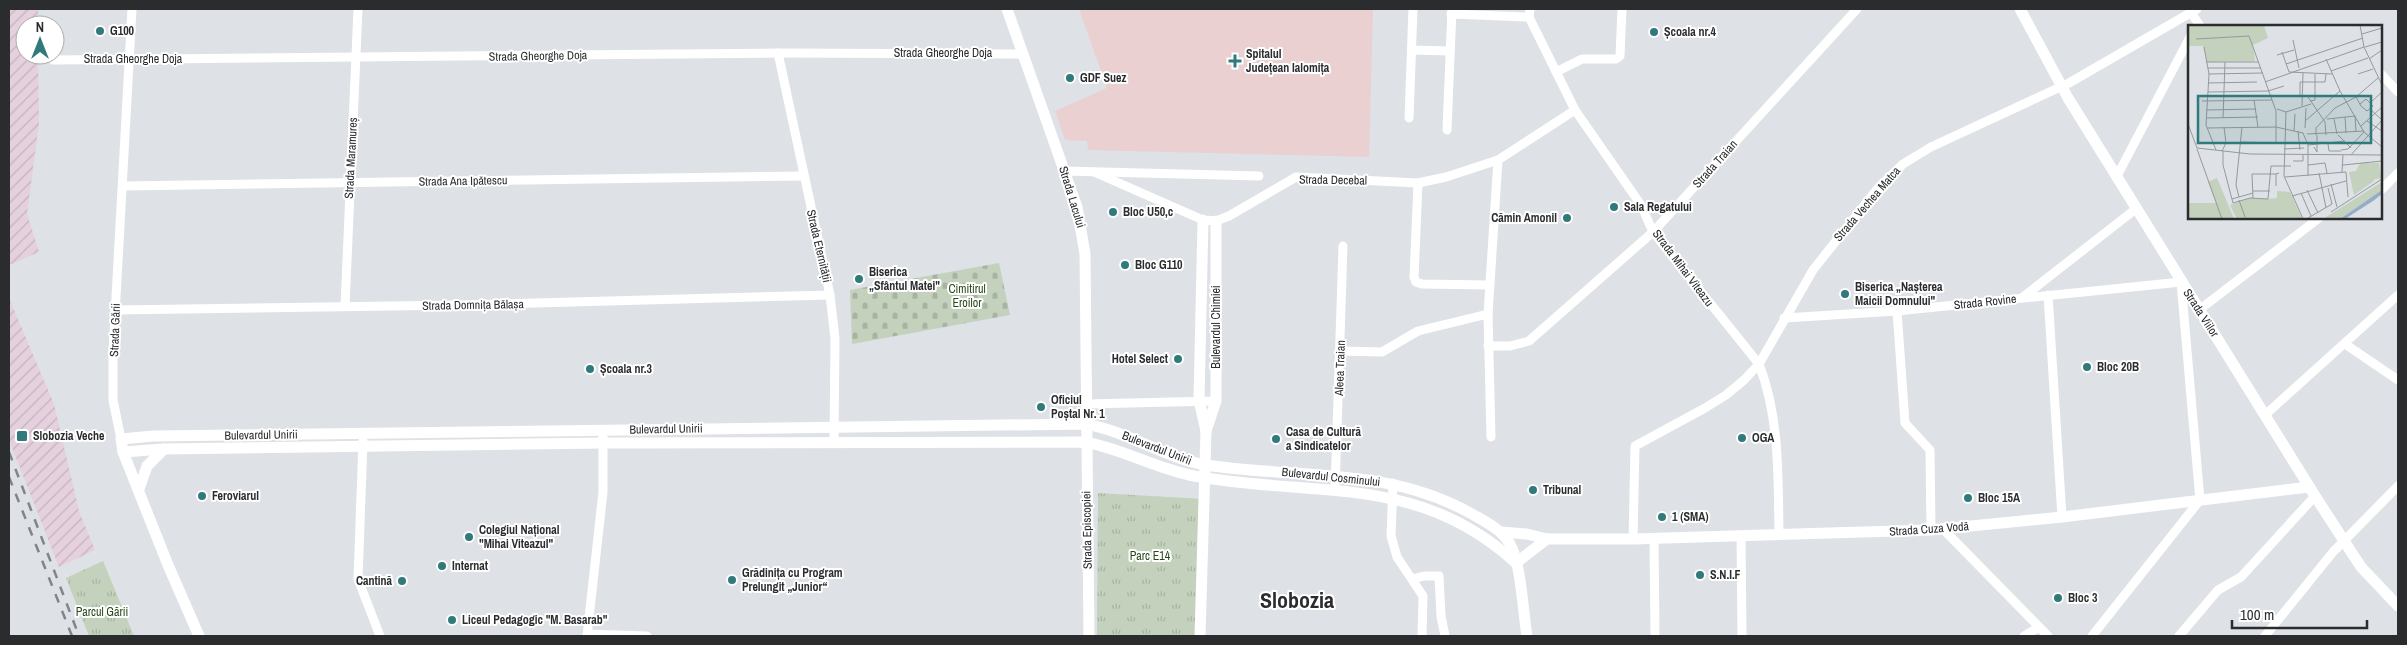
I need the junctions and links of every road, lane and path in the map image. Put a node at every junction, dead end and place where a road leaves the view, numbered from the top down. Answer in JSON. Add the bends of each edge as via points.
{"nodes":[{"id":1,"x":132,"y":9,"type":"edge"},
{"id":2,"x":358,"y":9,"type":"edge"},
{"id":3,"x":1007,"y":9,"type":"edge"},
{"id":4,"x":1413,"y":9,"type":"edge"},
{"id":5,"x":1622,"y":9,"type":"edge"},
{"id":6,"x":1857,"y":9,"type":"edge"},
{"id":7,"x":2020,"y":9,"type":"edge"},
{"id":8,"x":2195,"y":11,"type":"edge"},
{"id":9,"x":1451,"y":12,"type":"edge"},
{"id":10,"x":1529,"y":13,"type":"edge"},
{"id":11,"x":2191,"y":25,"type":"edge"},
{"id":12,"x":2200,"y":25,"type":"edge"},
{"id":13,"x":2188,"y":42,"type":"edge"},
{"id":14,"x":1412,"y":50,"type":"junction"},
{"id":15,"x":1450,"y":51,"type":"junction"},
{"id":16,"x":778,"y":53,"type":"junction"},
{"id":17,"x":1023,"y":54,"type":"junction"},
{"id":18,"x":356,"y":58,"type":"junction"},
{"id":19,"x":65,"y":60,"type":"edge"},
{"id":20,"x":130,"y":60,"type":"junction"},
{"id":21,"x":1556,"y":72,"type":"junction"},
{"id":22,"x":2382,"y":75,"type":"edge"},
{"id":23,"x":2061,"y":86,"type":"junction"},
{"id":24,"x":2398,"y":90,"type":"edge"},
{"id":25,"x":1575,"y":110,"type":"junction"},
{"id":26,"x":1409,"y":118,"type":"dead end"},
{"id":27,"x":1447,"y":130,"type":"dead end"},
{"id":28,"x":1498,"y":160,"type":"junction"},
{"id":29,"x":1064,"y":171,"type":"junction"},
{"id":30,"x":1094,"y":172,"type":"junction"},
{"id":31,"x":803,"y":176,"type":"junction"},
{"id":32,"x":1259,"y":176,"type":"dead end"},
{"id":33,"x":2117,"y":176,"type":"junction"},
{"id":34,"x":2396,"y":180,"type":"edge"},
{"id":35,"x":350,"y":183,"type":"junction"},
{"id":36,"x":1418,"y":183,"type":"junction"},
{"id":37,"x":123,"y":186,"type":"junction"},
{"id":38,"x":2382,"y":189,"type":"edge"},
{"id":39,"x":2137,"y":208,"type":"junction"},
{"id":40,"x":2318,"y":219,"type":"edge"},
{"id":41,"x":1203,"y":220,"type":"junction"},
{"id":42,"x":1216,"y":221,"type":"junction"},
{"id":43,"x":1653,"y":232,"type":"junction"},
{"id":44,"x":1343,"y":246,"type":"dead end"},
{"id":45,"x":2181,"y":282,"type":"junction"},
{"id":46,"x":1490,"y":285,"type":"junction"},
{"id":47,"x":830,"y":295,"type":"junction"},
{"id":48,"x":2048,"y":295,"type":"junction"},
{"id":49,"x":2398,"y":295,"type":"edge"},
{"id":50,"x":2022,"y":298,"type":"junction"},
{"id":51,"x":345,"y":306,"type":"junction"},
{"id":52,"x":115,"y":310,"type":"junction"},
{"id":53,"x":2199,"y":310,"type":"junction"},
{"id":54,"x":1897,"y":311,"type":"junction"},
{"id":55,"x":1488,"y":314,"type":"junction"},
{"id":56,"x":1784,"y":318,"type":"junction"},
{"id":57,"x":2346,"y":344,"type":"junction"},
{"id":58,"x":1488,"y":346,"type":"junction"},
{"id":59,"x":1340,"y":351,"type":"junction"},
{"id":60,"x":1759,"y":364,"type":"junction"},
{"id":61,"x":2398,"y":380,"type":"edge"},
{"id":62,"x":1199,"y":400,"type":"junction"},
{"id":63,"x":1216,"y":401,"type":"junction"},
{"id":64,"x":1086,"y":404,"type":"junction"},
{"id":65,"x":2265,"y":415,"type":"junction"},
{"id":66,"x":1085,"y":424,"type":"junction"},
{"id":67,"x":834,"y":426,"type":"junction"},
{"id":68,"x":603,"y":430,"type":"junction"},
{"id":69,"x":1206,"y":431,"type":"junction"},
{"id":70,"x":363,"y":434,"type":"junction"},
{"id":71,"x":1491,"y":437,"type":"dead end"},
{"id":72,"x":121,"y":439,"type":"junction"},
{"id":73,"x":834,"y":442,"type":"junction"},
{"id":74,"x":1085,"y":442,"type":"junction"},
{"id":75,"x":603,"y":443,"type":"junction"},
{"id":76,"x":362,"y":447,"type":"junction"},
{"id":77,"x":164,"y":449,"type":"junction"},
{"id":78,"x":123,"y":452,"type":"junction"},
{"id":79,"x":1204,"y":465,"type":"junction"},
{"id":80,"x":1336,"y":475,"type":"junction"},
{"id":81,"x":1204,"y":478,"type":"junction"},
{"id":82,"x":1393,"y":483,"type":"junction"},
{"id":83,"x":2398,"y":486,"type":"edge"},
{"id":84,"x":139,"y":489,"type":"junction"},
{"id":85,"x":1335,"y":489,"type":"junction"},
{"id":86,"x":2312,"y":492,"type":"junction"},
{"id":87,"x":1392,"y":498,"type":"junction"},
{"id":88,"x":2200,"y":500,"type":"junction"},
{"id":89,"x":2062,"y":517,"type":"junction"},
{"id":90,"x":1943,"y":529,"type":"junction"},
{"id":91,"x":1931,"y":530,"type":"junction"},
{"id":92,"x":1501,"y":532,"type":"junction"},
{"id":93,"x":1779,"y":535,"type":"junction"},
{"id":94,"x":1741,"y":536,"type":"junction"},
{"id":95,"x":1654,"y":538,"type":"junction"},
{"id":96,"x":1546,"y":539,"type":"junction"},
{"id":97,"x":1633,"y":539,"type":"junction"},
{"id":98,"x":2343,"y":540,"type":"junction"},
{"id":99,"x":1516,"y":563,"type":"junction"},
{"id":100,"x":1412,"y":580,"type":"junction"},
{"id":101,"x":2398,"y":606,"type":"edge"},
{"id":102,"x":2039,"y":627,"type":"junction"},
{"id":103,"x":587,"y":635,"type":"edge"},
{"id":104,"x":199,"y":636,"type":"edge"},
{"id":105,"x":380,"y":636,"type":"edge"},
{"id":106,"x":647,"y":636,"type":"edge"},
{"id":107,"x":1089,"y":636,"type":"edge"},
{"id":108,"x":1200,"y":636,"type":"edge"},
{"id":109,"x":1422,"y":636,"type":"edge"},
{"id":110,"x":1445,"y":636,"type":"edge"},
{"id":111,"x":1527,"y":636,"type":"edge"},
{"id":112,"x":1655,"y":636,"type":"edge"},
{"id":113,"x":1742,"y":636,"type":"edge"},
{"id":114,"x":2024,"y":636,"type":"edge"},
{"id":115,"x":2048,"y":636,"type":"edge"},
{"id":116,"x":2092,"y":636,"type":"edge"},
{"id":117,"x":2179,"y":636,"type":"edge"},
{"id":118,"x":2265,"y":636,"type":"edge"}],
"edges":[{"from":1,"to":20,"type":"street","name":"Strada Gării"},
{"from":2,"to":18,"type":"street","name":"Strada Maramureș"},
{"from":3,"to":17,"type":"street","name":"Strada Lacului"},
{"from":4,"to":14,"type":"street"},
{"from":5,"to":21,"type":"street","via":[[1620,56],[1582,58]]},
{"from":6,"to":43,"type":"street","name":"Strada Traian"},
{"from":7,"to":23,"type":"street","name":"Strada Viilor"},
{"from":8,"to":11,"type":"street"},
{"from":8,"to":12,"type":"street"},
{"from":8,"to":23,"type":"street","name":"Strada Vechea Matca"},
{"from":9,"to":10,"type":"street"},
{"from":9,"to":15,"type":"street"},
{"from":10,"to":21,"type":"street","name":"Strada Mihai Viteazu"},
{"from":13,"to":33,"type":"street"},
{"from":14,"to":15,"type":"street"},
{"from":14,"to":26,"type":"street"},
{"from":15,"to":27,"type":"street"},
{"from":16,"to":17,"type":"street","name":"Strada Gheorghe Doja"},
{"from":16,"to":18,"type":"street","name":"Strada Gheorghe Doja"},
{"from":16,"to":31,"type":"street","name":"Strada Eternității"},
{"from":17,"to":29,"type":"street","name":"Strada Lacului"},
{"from":18,"to":20,"type":"street","name":"Strada Gheorghe Doja"},
{"from":18,"to":35,"type":"street","name":"Strada Maramureș"},
{"from":19,"to":20,"type":"street","name":"Strada Gheorghe Doja"},
{"from":20,"to":37,"type":"street","name":"Strada Gării"},
{"from":21,"to":25,"type":"street","name":"Strada Mihai Viteazu"},
{"from":22,"to":24,"type":"street"},
{"from":23,"to":33,"type":"street","name":"Strada Viilor"},
{"from":23,"to":56,"type":"street","name":"Strada Vechea Matca","via":[[1930,147],[1903,164],[1878,188],[1828,250]]},
{"from":25,"to":28,"type":"street","name":"Strada Decebal"},
{"from":25,"to":43,"type":"street","name":"Strada Mihai Viteazu","via":[[1641,205]]},
{"from":28,"to":36,"type":"street","name":"Strada Decebal"},
{"from":28,"to":46,"type":"street"},
{"from":29,"to":30,"type":"street"},
{"from":29,"to":64,"type":"street","name":"Strada Lacului","via":[[1077,207],[1085,254]]},
{"from":30,"to":32,"type":"street"},
{"from":30,"to":41,"type":"street"},
{"from":31,"to":35,"type":"street","name":"Strada Ana Ipătescu"},
{"from":31,"to":47,"type":"street","name":"Strada Eternității"},
{"from":33,"to":39,"type":"street","name":"Strada Viilor"},
{"from":34,"to":38,"type":"street"},
{"from":35,"to":37,"type":"street","name":"Strada Ana Ipătescu"},
{"from":35,"to":51,"type":"street","name":"Strada Maramureș"},
{"from":36,"to":42,"type":"street","name":"Strada Decebal","via":[[1296,177]]},
{"from":36,"to":46,"type":"street","via":[[1416,282]]},
{"from":37,"to":52,"type":"street","name":"Strada Gării"},
{"from":39,"to":45,"type":"street","name":"Strada Viilor"},
{"from":39,"to":50,"type":"street"},
{"from":40,"to":53,"type":"street"},
{"from":41,"to":42,"type":"street"},
{"from":41,"to":62,"type":"street","name":"Bulevardul Chimiei"},
{"from":42,"to":63,"type":"street","name":"Bulevardul Chimiei"},
{"from":43,"to":58,"type":"street","name":"Strada Traian","via":[[1529,341],[1510,346]]},
{"from":43,"to":60,"type":"street","name":"Strada Mihai Viteazu"},
{"from":44,"to":59,"type":"street","name":"Aleea Traian"},
{"from":45,"to":48,"type":"street","name":"Strada Rovine"},
{"from":45,"to":53,"type":"street","name":"Strada Viilor"},
{"from":45,"to":88,"type":"street"},
{"from":46,"to":55,"type":"street"},
{"from":47,"to":51,"type":"street","name":"Strada Domnița Bălașa"},
{"from":47,"to":67,"type":"street","name":"Strada Eternității","via":[[836,339]]},
{"from":48,"to":50,"type":"street","name":"Strada Rovine"},
{"from":48,"to":89,"type":"street"},
{"from":49,"to":57,"type":"street"},
{"from":50,"to":54,"type":"street","name":"Strada Rovine"},
{"from":51,"to":52,"type":"street","name":"Strada Domnița Bălașa"},
{"from":52,"to":72,"type":"street","name":"Strada Gării","via":[[113,400]]},
{"from":53,"to":65,"type":"street","name":"Strada Viilor"},
{"from":54,"to":56,"type":"street","name":"Strada Rovine"},
{"from":54,"to":91,"type":"street","via":[[1905,423],[1930,450]]},
{"from":55,"to":58,"type":"street"},
{"from":55,"to":59,"type":"street","via":[[1418,332],[1382,352]]},
{"from":56,"to":60,"type":"street"},
{"from":57,"to":61,"type":"street"},
{"from":57,"to":65,"type":"street"},
{"from":58,"to":71,"type":"street"},
{"from":59,"to":80,"type":"street","name":"Aleea Traian"},
{"from":60,"to":93,"type":"street","name":"Strada Mihai Viteazu","via":[[1768,387],[1777,447]]},
{"from":60,"to":97,"type":"street","via":[[1726,395],[1635,446]]},
{"from":62,"to":63,"type":"street"},
{"from":62,"to":64,"type":"street"},
{"from":62,"to":69,"type":"street","name":"Bulevardul Chimiei"},
{"from":63,"to":69,"type":"street","name":"Bulevardul Chimiei"},
{"from":64,"to":66,"type":"street","name":"Strada Lacului"},
{"from":65,"to":86,"type":"street","name":"Strada Viilor"},
{"from":66,"to":67,"type":"street","name":"Bulevardul Unirii"},
{"from":66,"to":74,"type":"street","name":"Strada Episcopiei"},
{"from":66,"to":79,"type":"street","name":"Bulevardul Unirii","via":[[1109,429]]},
{"from":67,"to":68,"type":"street","name":"Bulevardul Unirii"},
{"from":67,"to":73,"type":"street","name":"Strada Eternității"},
{"from":68,"to":70,"type":"street","name":"Bulevardul Unirii"},
{"from":68,"to":75,"type":"street"},
{"from":69,"to":79,"type":"street","name":"Bulevardul Chimiei"},
{"from":70,"to":72,"type":"street","name":"Bulevardul Unirii"},
{"from":70,"to":76,"type":"street"},
{"from":72,"to":78,"type":"street","name":"Strada Gării"},
{"from":73,"to":74,"type":"street","name":"Bulevardul Unirii"},
{"from":73,"to":75,"type":"street","name":"Bulevardul Unirii"},
{"from":74,"to":81,"type":"street","name":"Bulevardul Unirii"},
{"from":74,"to":107,"type":"street","name":"Strada Episcopiei"},
{"from":75,"to":76,"type":"street","name":"Bulevardul Unirii"},
{"from":75,"to":103,"type":"street","via":[[603,492]]},
{"from":76,"to":77,"type":"street","name":"Bulevardul Unirii"},
{"from":76,"to":105,"type":"street","via":[[358,579]]},
{"from":77,"to":78,"type":"street","name":"Bulevardul Unirii"},
{"from":77,"to":84,"type":"street","via":[[147,466]]},
{"from":78,"to":84,"type":"street","name":"Strada Gării"},
{"from":79,"to":80,"type":"street","name":"Bulevardul Cosminului"},
{"from":79,"to":81,"type":"street","name":"Bulevardul Chimiei"},
{"from":80,"to":82,"type":"street","name":"Bulevardul Cosminului"},
{"from":80,"to":85,"type":"street","name":"Aleea Traian"},
{"from":81,"to":85,"type":"street","name":"Bulevardul Cosminului"},
{"from":81,"to":108,"type":"street","name":"Bulevardul Chimiei"},
{"from":82,"to":87,"type":"street"},
{"from":82,"to":92,"type":"street","name":"Bulevardul Cosminului","via":[[1446,501]]},
{"from":83,"to":98,"type":"street"},
{"from":84,"to":104,"type":"street","name":"Strada Gării"},
{"from":85,"to":87,"type":"street","name":"Bulevardul Cosminului"},
{"from":86,"to":88,"type":"street","name":"Strada Cuza Vodă"},
{"from":86,"to":98,"type":"street","name":"Strada Viilor"},
{"from":86,"to":117,"type":"street","via":[[2241,577],[2218,590]]},
{"from":87,"to":99,"type":"street","name":"Bulevardul Cosminului","via":[[1456,520],[1491,541]]},
{"from":87,"to":100,"type":"street","via":[[1391,536],[1397,557]]},
{"from":88,"to":89,"type":"street","name":"Strada Cuza Vodă"},
{"from":88,"to":116,"type":"street"},
{"from":89,"to":90,"type":"street","name":"Strada Cuza Vodă"},
{"from":90,"to":91,"type":"street","name":"Strada Cuza Vodă"},
{"from":90,"to":102,"type":"street"},
{"from":91,"to":93,"type":"street","name":"Strada Cuza Vodă"},
{"from":92,"to":96,"type":"street","name":"Strada Cuza Vodă"},
{"from":92,"to":99,"type":"street","via":[[1512,548]]},
{"from":93,"to":94,"type":"street","name":"Strada Cuza Vodă"},
{"from":94,"to":95,"type":"street","name":"Strada Cuza Vodă"},
{"from":94,"to":113,"type":"street"},
{"from":95,"to":97,"type":"street","name":"Strada Cuza Vodă"},
{"from":95,"to":112,"type":"street"},
{"from":96,"to":97,"type":"street","name":"Strada Cuza Vodă"},
{"from":96,"to":99,"type":"street"},
{"from":98,"to":101,"type":"street","name":"Strada Viilor","via":[[2361,567]]},
{"from":98,"to":118,"type":"street"},
{"from":99,"to":111,"type":"street"},
{"from":100,"to":109,"type":"street","via":[[1423,596]]},
{"from":100,"to":110,"type":"street","via":[[1439,576]]},
{"from":102,"to":114,"type":"street"},
{"from":102,"to":115,"type":"street"},
{"from":103,"to":106,"type":"street"}]}
